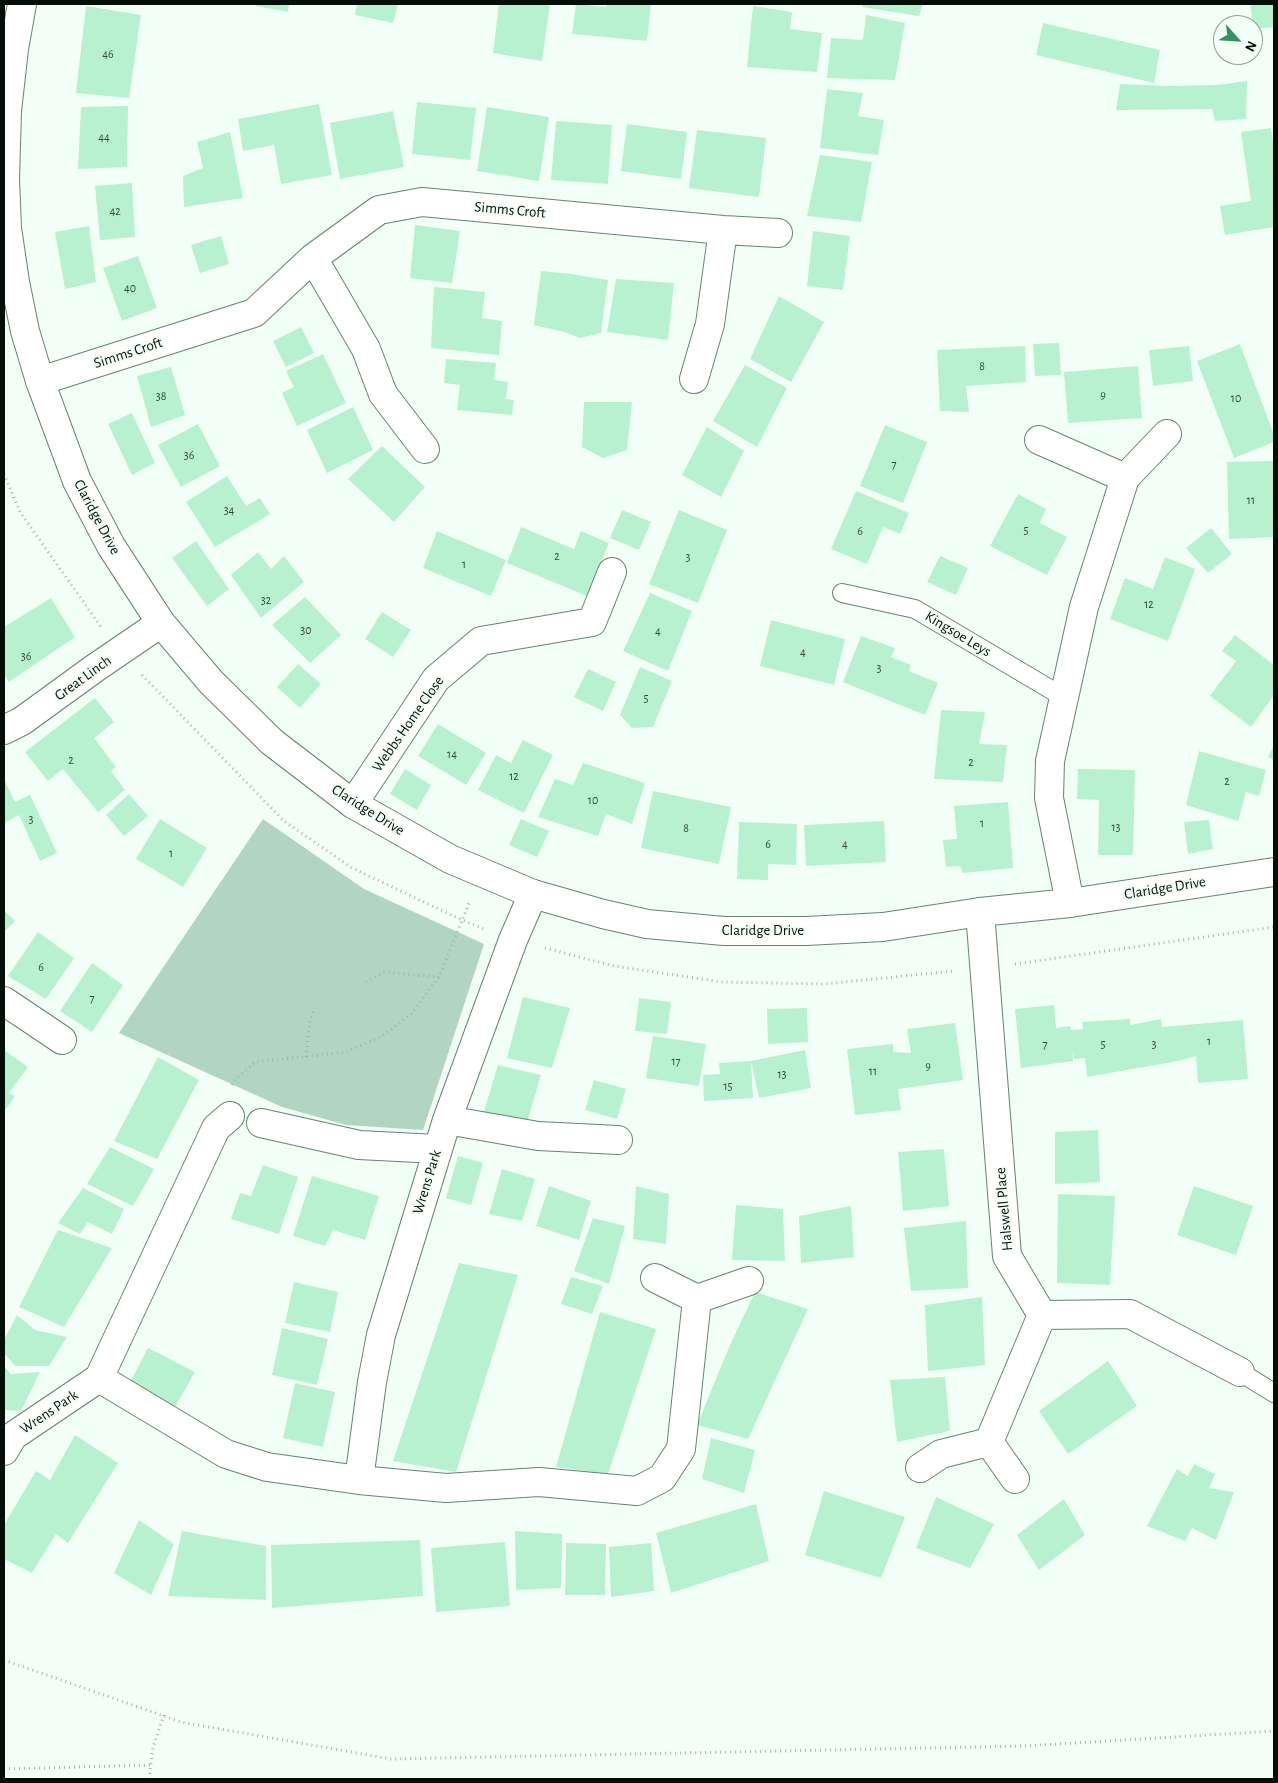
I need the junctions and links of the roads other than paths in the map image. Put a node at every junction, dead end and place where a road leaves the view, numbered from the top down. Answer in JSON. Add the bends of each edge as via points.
{"nodes":[{"id":1,"x":22,"y":4,"type":"edge"},
{"id":2,"x":4,"y":179,"type":"edge"},
{"id":3,"x":723,"y":230,"type":"junction"},
{"id":4,"x":778,"y":233,"type":"dead end"},
{"id":5,"x":313,"y":258,"type":"junction"},
{"id":6,"x":694,"y":379,"type":"dead end"},
{"id":7,"x":40,"y":381,"type":"junction"},
{"id":8,"x":1167,"y":434,"type":"dead end"},
{"id":9,"x":1039,"y":440,"type":"dead end"},
{"id":10,"x":425,"y":449,"type":"dead end"},
{"id":11,"x":1124,"y":478,"type":"junction"},
{"id":12,"x":612,"y":572,"type":"dead end"},
{"id":13,"x":842,"y":593,"type":"dead end"},
{"id":14,"x":161,"y":623,"type":"junction"},
{"id":15,"x":1065,"y":698,"type":"junction"},
{"id":16,"x":4,"y":730,"type":"edge"},
{"id":17,"x":353,"y":804,"type":"junction"},
{"id":18,"x":1274,"y":872,"type":"edge"},
{"id":19,"x":533,"y":894,"type":"junction"},
{"id":20,"x":1070,"y":902,"type":"junction"},
{"id":21,"x":980,"y":912,"type":"junction"},
{"id":22,"x":4,"y":1001,"type":"edge"},
{"id":23,"x":62,"y":1040,"type":"dead end"},
{"id":24,"x":447,"y":1120,"type":"junction"},
{"id":25,"x":223,"y":1122,"type":"road end"},
{"id":26,"x":261,"y":1123,"type":"dead end"},
{"id":27,"x":618,"y":1140,"type":"dead end"},
{"id":28,"x":437,"y":1149,"type":"junction"},
{"id":29,"x":655,"y":1278,"type":"dead end"},
{"id":30,"x":749,"y":1281,"type":"dead end"},
{"id":31,"x":697,"y":1299,"type":"junction"},
{"id":32,"x":1042,"y":1315,"type":"junction"},
{"id":33,"x":1240,"y":1372,"type":"joint"},
{"id":34,"x":99,"y":1378,"type":"junction"},
{"id":35,"x":1274,"y":1392,"type":"edge"},
{"id":36,"x":989,"y":1442,"type":"junction"},
{"id":37,"x":4,"y":1450,"type":"edge"},
{"id":38,"x":920,"y":1468,"type":"dead end"},
{"id":39,"x":1016,"y":1479,"type":"dead end"},
{"id":40,"x":359,"y":1480,"type":"junction"}],
"edges":[{"from":1,"to":2,"type":"street","name":"Claridge Drive","via":[[7,111]]},
{"from":2,"to":7,"type":"street","name":"Claridge Drive","via":[[15,282]]},
{"from":3,"to":4,"type":"street","name":"Simms Croft"},
{"from":3,"to":5,"type":"street","name":"Simms Croft","via":[[422,202],[379,210]]},
{"from":3,"to":6,"type":"street","via":[[710,324]]},
{"from":5,"to":7,"type":"street","name":"Simms Croft","via":[[254,313]]},
{"from":5,"to":10,"type":"street","via":[[366,349],[383,394]]},
{"from":7,"to":14,"type":"street","name":"Claridge Drive","via":[[77,481],[111,546]]},
{"from":8,"to":11,"type":"street"},
{"from":9,"to":11,"type":"street"},
{"from":11,"to":15,"type":"street","via":[[1084,607]]},
{"from":12,"to":17,"type":"street","name":"Webbs Home Close","via":[[592,622],[481,641],[436,679]]},
{"from":13,"to":15,"type":"lane","name":"Kingsoe Leys","via":[[915,609]]},
{"from":14,"to":16,"type":"street","name":"Great Linch","via":[[22,721]]},
{"from":14,"to":17,"type":"street","name":"Claridge Drive","via":[[211,682],[272,742]]},
{"from":15,"to":20,"type":"street","via":[[1050,761],[1049,798]]},
{"from":17,"to":19,"type":"street","name":"Claridge Drive","via":[[450,858]]},
{"from":18,"to":20,"type":"street","name":"Claridge Drive"},
{"from":19,"to":21,"type":"street","name":"Claridge Drive","via":[[647,924],[724,931],[883,927]]},
{"from":19,"to":24,"type":"street","name":"Wrens Park"},
{"from":20,"to":21,"type":"street","name":"Claridge Drive"},
{"from":21,"to":32,"type":"street","name":"Halswell Place","via":[[1007,1256]]},
{"from":22,"to":23,"type":"street"},
{"from":24,"to":27,"type":"street","via":[[538,1136]]},
{"from":24,"to":28,"type":"street","name":"Wrens Park"},
{"from":25,"to":34,"type":"street"},
{"from":26,"to":28,"type":"street","via":[[359,1145]]},
{"from":28,"to":40,"type":"street","name":"Wrens Park","via":[[382,1335],[372,1382]]},
{"from":29,"to":31,"type":"street"},
{"from":30,"to":31,"type":"street"},
{"from":31,"to":40,"type":"street","via":[[680,1449],[662,1478],[637,1491],[539,1482],[446,1488]]},
{"from":32,"to":33,"type":"street","via":[[1130,1314]]},
{"from":32,"to":36,"type":"street"},
{"from":33,"to":35,"type":"lane"},
{"from":34,"to":37,"type":"street","name":"Wrens Park","via":[[13,1436]]},
{"from":34,"to":40,"type":"street","via":[[226,1454],[267,1467]]},
{"from":36,"to":38,"type":"street","via":[[941,1454]]},
{"from":36,"to":39,"type":"street"}]}
